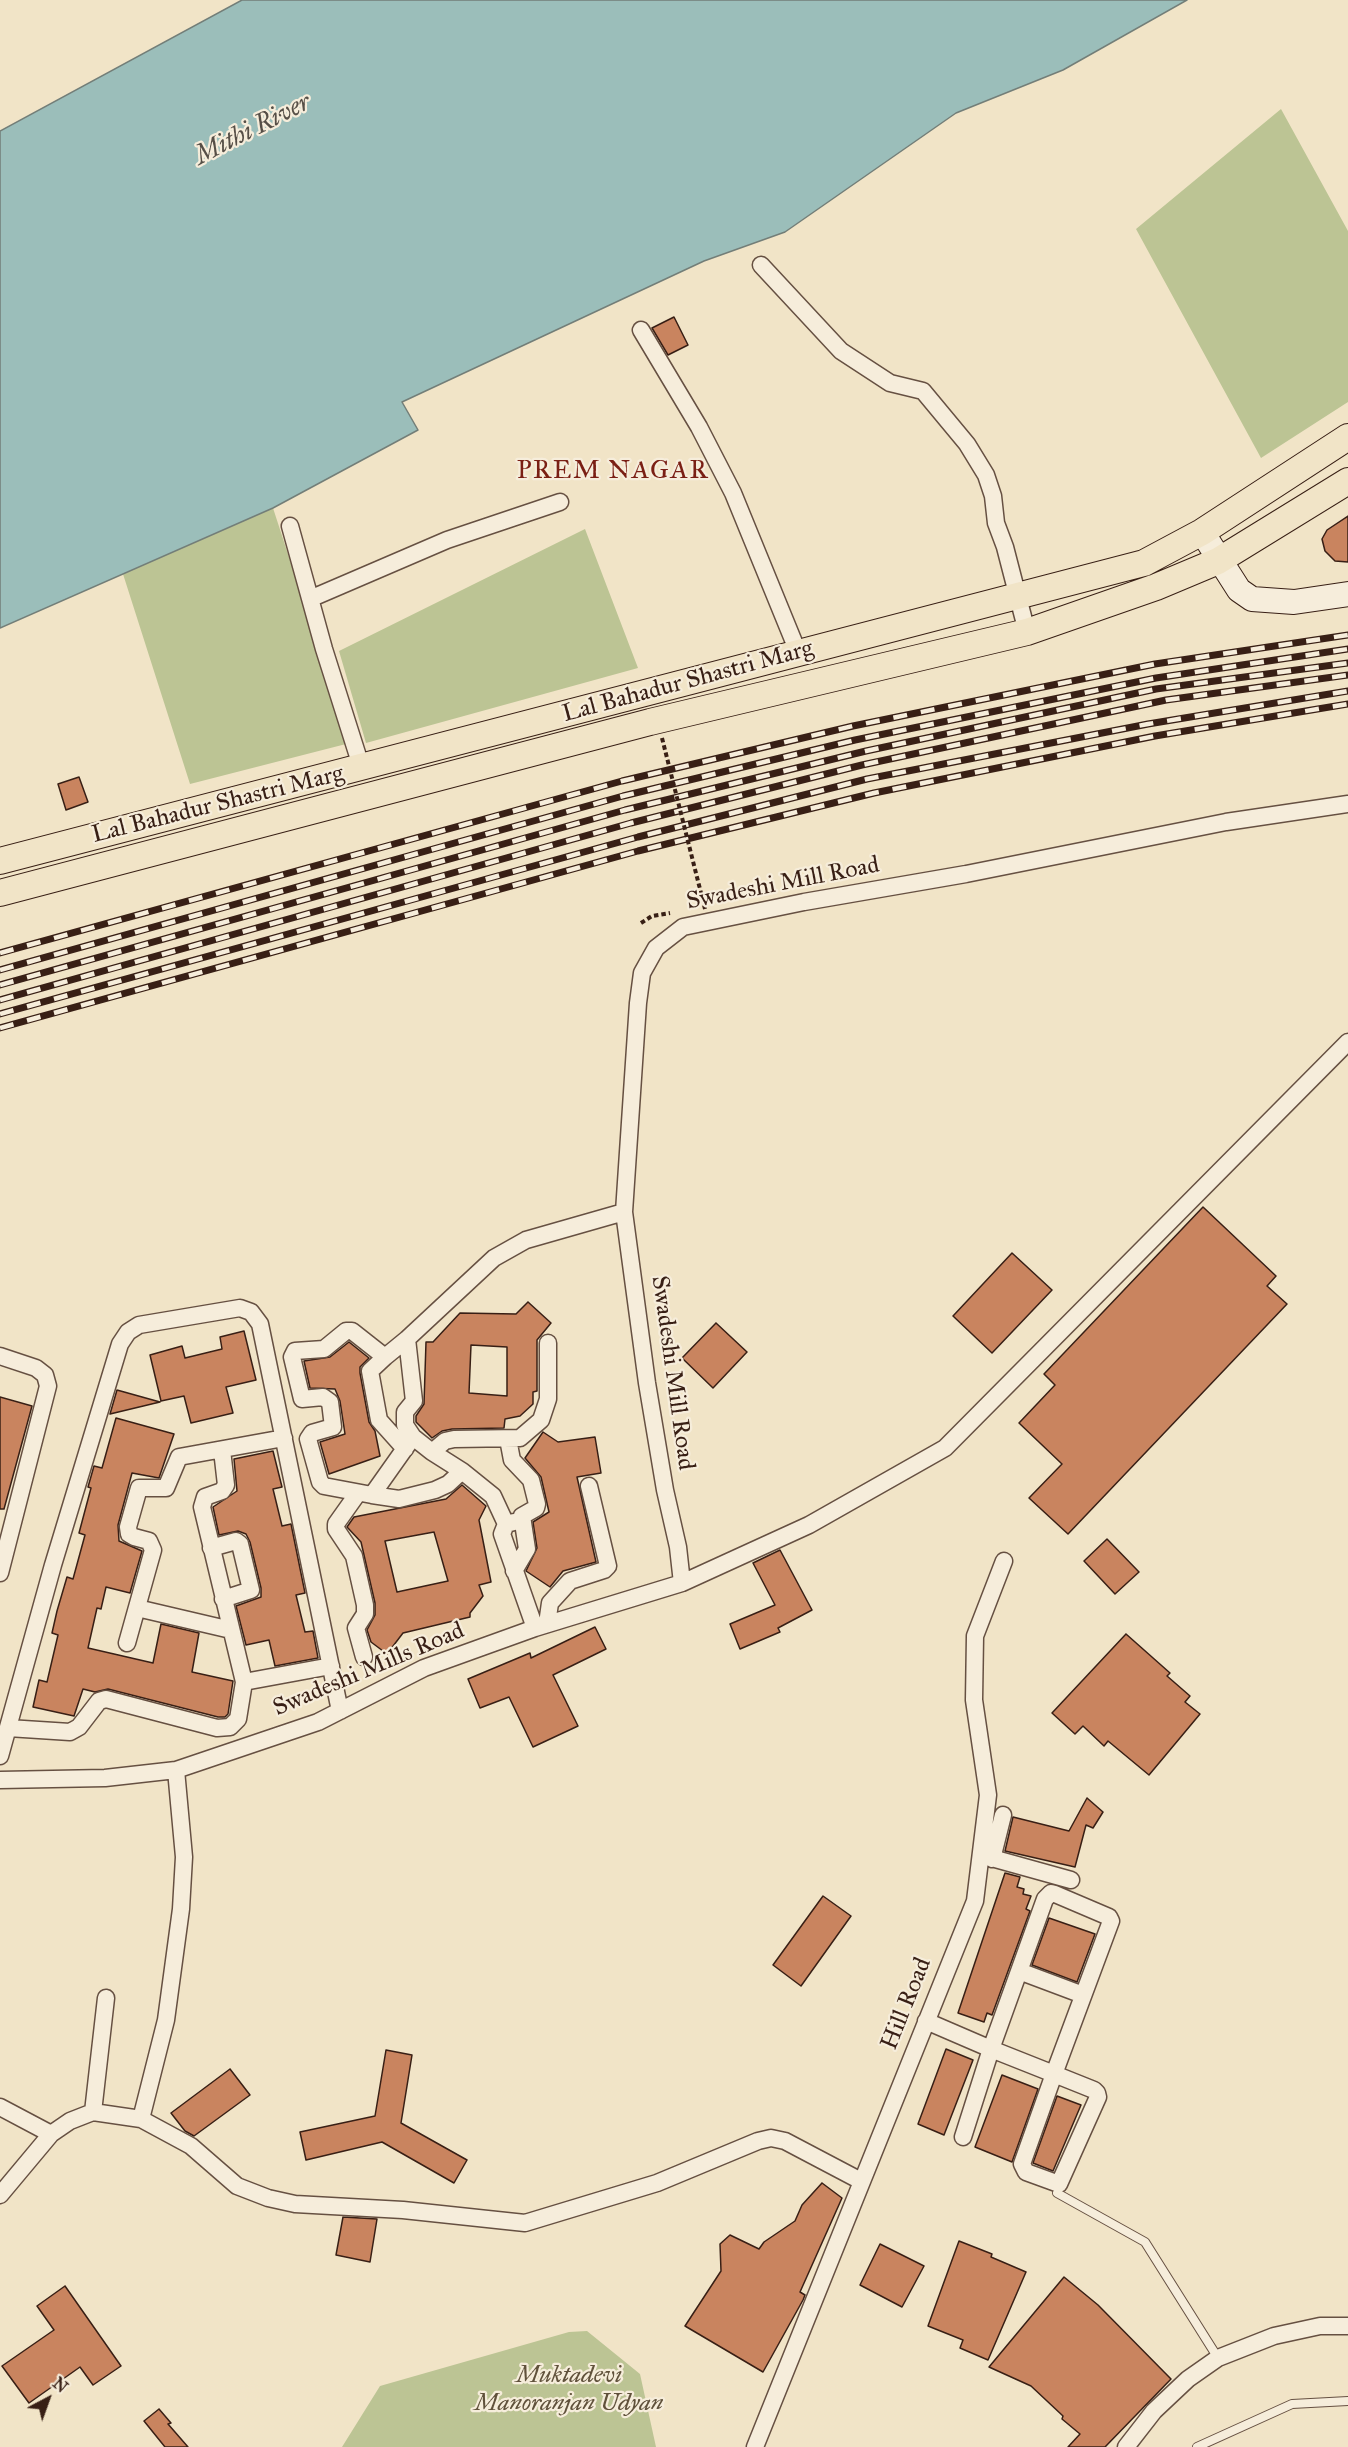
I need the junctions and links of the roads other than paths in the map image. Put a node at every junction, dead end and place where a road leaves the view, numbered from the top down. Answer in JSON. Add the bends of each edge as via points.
{"nodes":[{"id":1,"x":761,"y":265,"type":"dead end"},
{"id":2,"x":641,"y":330,"type":"dead end"},
{"id":3,"x":1348,"y":437,"type":"edge"},
{"id":4,"x":1348,"y":481,"type":"edge"},
{"id":5,"x":560,"y":502,"type":"dead end"},
{"id":6,"x":290,"y":526,"type":"dead end"},
{"id":7,"x":1202,"y":532,"type":"junction"},
{"id":8,"x":1218,"y":561,"type":"junction"},
{"id":9,"x":1144,"y":563,"type":"junction"},
{"id":10,"x":1155,"y":587,"type":"junction"},
{"id":11,"x":1348,"y":594,"type":"edge"},
{"id":12,"x":1018,"y":596,"type":"junction"},
{"id":13,"x":312,"y":598,"type":"junction"},
{"id":14,"x":1027,"y":632,"type":"junction"},
{"id":15,"x":798,"y":652,"type":"junction"},
{"id":16,"x":497,"y":733,"type":"junction"},
{"id":17,"x":506,"y":759,"type":"junction"},
{"id":18,"x":362,"y":769,"type":"junction"},
{"id":19,"x":293,"y":786,"type":"junction"},
{"id":20,"x":1348,"y":804,"type":"edge"},
{"id":21,"x":300,"y":814,"type":"junction"},
{"id":22,"x":150,"y":823,"type":"junction"},
{"id":23,"x":160,"y":851,"type":"junction"},
{"id":24,"x":0,"y":861,"type":"edge"},
{"id":25,"x":0,"y":893,"type":"edge"},
{"id":26,"x":1348,"y":1042,"type":"edge"},
{"id":27,"x":624,"y":1212,"type":"junction"},
{"id":28,"x":407,"y":1339,"type":"junction"},
{"id":29,"x":548,"y":1343,"type":"dead end"},
{"id":30,"x":0,"y":1356,"type":"edge"},
{"id":31,"x":384,"y":1357,"type":"junction"},
{"id":32,"x":284,"y":1437,"type":"junction"},
{"id":33,"x":508,"y":1440,"type":"junction"},
{"id":34,"x":409,"y":1443,"type":"junction"},
{"id":35,"x":222,"y":1450,"type":"junction"},
{"id":36,"x":432,"y":1452,"type":"junction"},
{"id":37,"x":462,"y":1471,"type":"junction"},
{"id":38,"x":589,"y":1486,"type":"dead end"},
{"id":39,"x":365,"y":1494,"type":"junction"},
{"id":40,"x":513,"y":1522,"type":"junction"},
{"id":41,"x":211,"y":1548,"type":"junction"},
{"id":42,"x":1004,"y":1561,"type":"dead end"},
{"id":43,"x":0,"y":1573,"type":"edge"},
{"id":44,"x":682,"y":1583,"type":"junction"},
{"id":45,"x":224,"y":1599,"type":"junction"},
{"id":46,"x":137,"y":1608,"type":"junction"},
{"id":47,"x":541,"y":1626,"type":"junction"},
{"id":48,"x":231,"y":1630,"type":"junction"},
{"id":49,"x":127,"y":1644,"type":"dead end"},
{"id":50,"x":364,"y":1657,"type":"dead end"},
{"id":51,"x":331,"y":1666,"type":"junction"},
{"id":52,"x":244,"y":1682,"type":"junction"},
{"id":53,"x":340,"y":1711,"type":"junction"},
{"id":54,"x":8,"y":1728,"type":"junction"},
{"id":55,"x":0,"y":1756,"type":"edge"},
{"id":56,"x":176,"y":1770,"type":"junction"},
{"id":57,"x":0,"y":1780,"type":"edge"},
{"id":58,"x":1003,"y":1815,"type":"dead end"},
{"id":59,"x":986,"y":1857,"type":"junction"},
{"id":60,"x":1071,"y":1880,"type":"dead end"},
{"id":61,"x":1019,"y":1971,"type":"junction"},
{"id":62,"x":1083,"y":1995,"type":"junction"},
{"id":63,"x":106,"y":1998,"type":"dead end"},
{"id":64,"x":926,"y":2021,"type":"junction"},
{"id":65,"x":992,"y":2049,"type":"junction"},
{"id":66,"x":1054,"y":2074,"type":"junction"},
{"id":67,"x":0,"y":2107,"type":"edge"},
{"id":68,"x":93,"y":2112,"type":"junction"},
{"id":69,"x":141,"y":2119,"type":"junction"},
{"id":70,"x":51,"y":2134,"type":"junction"},
{"id":71,"x":963,"y":2137,"type":"dead end"},
{"id":72,"x":861,"y":2181,"type":"junction"},
{"id":73,"x":1057,"y":2193,"type":"dead end"},
{"id":74,"x":0,"y":2195,"type":"edge"},
{"id":75,"x":1348,"y":2326,"type":"edge"},
{"id":76,"x":1218,"y":2358,"type":"junction"},
{"id":77,"x":1348,"y":2401,"type":"edge"},
{"id":78,"x":755,"y":2447,"type":"edge"},
{"id":79,"x":1126,"y":2447,"type":"edge"},
{"id":80,"x":1197,"y":2447,"type":"edge"}],
"edges":[{"from":1,"to":12,"type":"street","via":[[841,351],[890,383],[923,391],[967,444],[986,475]]},
{"from":2,"to":15,"type":"street","via":[[733,493]]},
{"from":3,"to":7,"type":"main road","name":"Lal Bahadur Shastri Marg"},
{"from":4,"to":8,"type":"main road","name":"Lal Bahadur Shastri Marg"},
{"from":5,"to":13,"type":"street","via":[[447,540]]},
{"from":6,"to":13,"type":"street"},
{"from":7,"to":8,"type":"street"},
{"from":7,"to":9,"type":"main road","name":"Lal Bahadur Shastri Marg"},
{"from":8,"to":10,"type":"main road","name":"Lal Bahadur Shastri Marg"},
{"from":8,"to":11,"type":"street","via":[[1239,590],[1252,599],[1294,602]]},
{"from":9,"to":10,"type":"main road"},
{"from":9,"to":12,"type":"main road","name":"Lal Bahadur Shastri Marg"},
{"from":10,"to":14,"type":"main road","name":"Lal Bahadur Shastri Marg"},
{"from":12,"to":14,"type":"street"},
{"from":12,"to":15,"type":"main road","name":"Lal Bahadur Shastri Marg"},
{"from":13,"to":18,"type":"street"},
{"from":14,"to":17,"type":"main road","name":"Lal Bahadur Shastri Marg"},
{"from":15,"to":16,"type":"main road","name":"Lal Bahadur Shastri Marg"},
{"from":16,"to":17,"type":"main road"},
{"from":16,"to":18,"type":"main road","name":"Lal Bahadur Shastri Marg"},
{"from":17,"to":21,"type":"main road","name":"Lal Bahadur Shastri Marg"},
{"from":18,"to":19,"type":"main road","name":"Lal Bahadur Shastri Marg"},
{"from":19,"to":21,"type":"main road"},
{"from":19,"to":22,"type":"main road","name":"Lal Bahadur Shastri Marg"},
{"from":20,"to":27,"type":"street","name":"Swadeshi Mill Road","via":[[1226,822],[683,927],[656,948],[642,973]]},
{"from":21,"to":23,"type":"main road","name":"Lal Bahadur Shastri Marg"},
{"from":22,"to":23,"type":"main road"},
{"from":22,"to":24,"type":"main road","name":"Lal Bahadur Shastri Marg"},
{"from":23,"to":25,"type":"main road","name":"Lal Bahadur Shastri Marg"},
{"from":26,"to":44,"type":"street","name":"Swadeshi Mills Road","via":[[945,1448],[809,1525]]},
{"from":27,"to":28,"type":"street","via":[[526,1240],[494,1258]]},
{"from":27,"to":44,"type":"street","name":"Swadeshi Mill Road","via":[[647,1383]]},
{"from":28,"to":31,"type":"street"},
{"from":28,"to":34,"type":"street","via":[[414,1401],[403,1418]]},
{"from":29,"to":33,"type":"street","via":[[548,1399],[541,1420],[520,1438]]},
{"from":30,"to":43,"type":"street","via":[[36,1368],[45,1375],[48,1386]]},
{"from":31,"to":34,"type":"street","via":[[370,1371],[379,1420]]},
{"from":31,"to":39,"type":"street","via":[[352,1331],[346,1331],[324,1349],[295,1350],[292,1357],[302,1399],[323,1397],[330,1402],[333,1427],[312,1433],[308,1439],[320,1482]]},
{"from":32,"to":35,"type":"street"},
{"from":32,"to":51,"type":"street"},
{"from":32,"to":54,"type":"street","via":[[260,1324],[251,1312],[240,1308],[139,1325],[128,1332],[120,1344],[53,1565]]},
{"from":33,"to":36,"type":"street","via":[[454,1439]]},
{"from":33,"to":40,"type":"street","via":[[512,1460],[531,1480],[537,1504]]},
{"from":34,"to":36,"type":"street"},
{"from":34,"to":39,"type":"street"},
{"from":35,"to":41,"type":"street","via":[[226,1485],[222,1491],[205,1497],[202,1507]]},
{"from":35,"to":46,"type":"street","via":[[179,1457],[166,1488],[144,1486],[137,1492],[129,1533],[149,1541],[153,1550]]},
{"from":36,"to":37,"type":"street"},
{"from":37,"to":39,"type":"street","via":[[435,1490],[399,1499]]},
{"from":37,"to":40,"type":"street","via":[[493,1496]]},
{"from":38,"to":47,"type":"street","via":[[608,1566],[570,1581],[550,1603]]},
{"from":39,"to":50,"type":"street","via":[[336,1524],[354,1556],[365,1605],[365,1614],[356,1628]]},
{"from":40,"to":47,"type":"street","via":[[527,1549],[514,1571]]},
{"from":41,"to":45,"type":"street"},
{"from":41,"to":45,"type":"street","via":[[236,1541],[240,1544],[251,1590]]},
{"from":42,"to":59,"type":"street","name":"Hill Road","via":[[975,1636],[974,1700],[988,1795]]},
{"from":44,"to":47,"type":"street","name":"Swadeshi Mills Road"},
{"from":45,"to":48,"type":"street"},
{"from":46,"to":48,"type":"street"},
{"from":46,"to":49,"type":"street"},
{"from":47,"to":53,"type":"street","name":"Swadeshi Mills Road","via":[[424,1668]]},
{"from":48,"to":52,"type":"street"},
{"from":51,"to":52,"type":"street"},
{"from":51,"to":53,"type":"street"},
{"from":52,"to":54,"type":"street","via":[[238,1719],[230,1727],[217,1728],[106,1699],[99,1701],[79,1726],[69,1732]]},
{"from":53,"to":56,"type":"street","name":"Swadeshi Mills Road"},
{"from":54,"to":55,"type":"street"},
{"from":56,"to":57,"type":"street","name":"Swadeshi Mills Road","via":[[105,1778]]},
{"from":56,"to":69,"type":"street","via":[[184,1857],[181,1909],[166,2020]]},
{"from":58,"to":59,"type":"street"},
{"from":59,"to":60,"type":"street"},
{"from":59,"to":64,"type":"street","name":"Hill Road","via":[[975,1901]]},
{"from":61,"to":62,"type":"street"},
{"from":61,"to":62,"type":"street","via":[[1045,1899],[1055,1894],[1104,1913],[1111,1921]]},
{"from":61,"to":65,"type":"street"},
{"from":62,"to":66,"type":"street"},
{"from":63,"to":68,"type":"street"},
{"from":64,"to":65,"type":"street"},
{"from":64,"to":72,"type":"street","name":"Hill Road"},
{"from":65,"to":66,"type":"street"},
{"from":65,"to":71,"type":"street"},
{"from":66,"to":66,"type":"street","via":[[1022,2168],[1059,2184],[1098,2097],[1094,2090]]},
{"from":67,"to":70,"type":"street"},
{"from":68,"to":69,"type":"street"},
{"from":68,"to":70,"type":"street"},
{"from":69,"to":72,"type":"street","via":[[191,2146],[237,2186],[295,2204],[525,2223],[657,2183],[771,2138],[785,2141]]},
{"from":70,"to":74,"type":"street"},
{"from":72,"to":78,"type":"street","name":"Hill Road"},
{"from":73,"to":76,"type":"lane","via":[[1145,2242]]},
{"from":75,"to":76,"type":"street","via":[[1320,2326],[1274,2336]]},
{"from":76,"to":79,"type":"street","via":[[1154,2411]]},
{"from":77,"to":80,"type":"lane","via":[[1293,2404]]}]}
